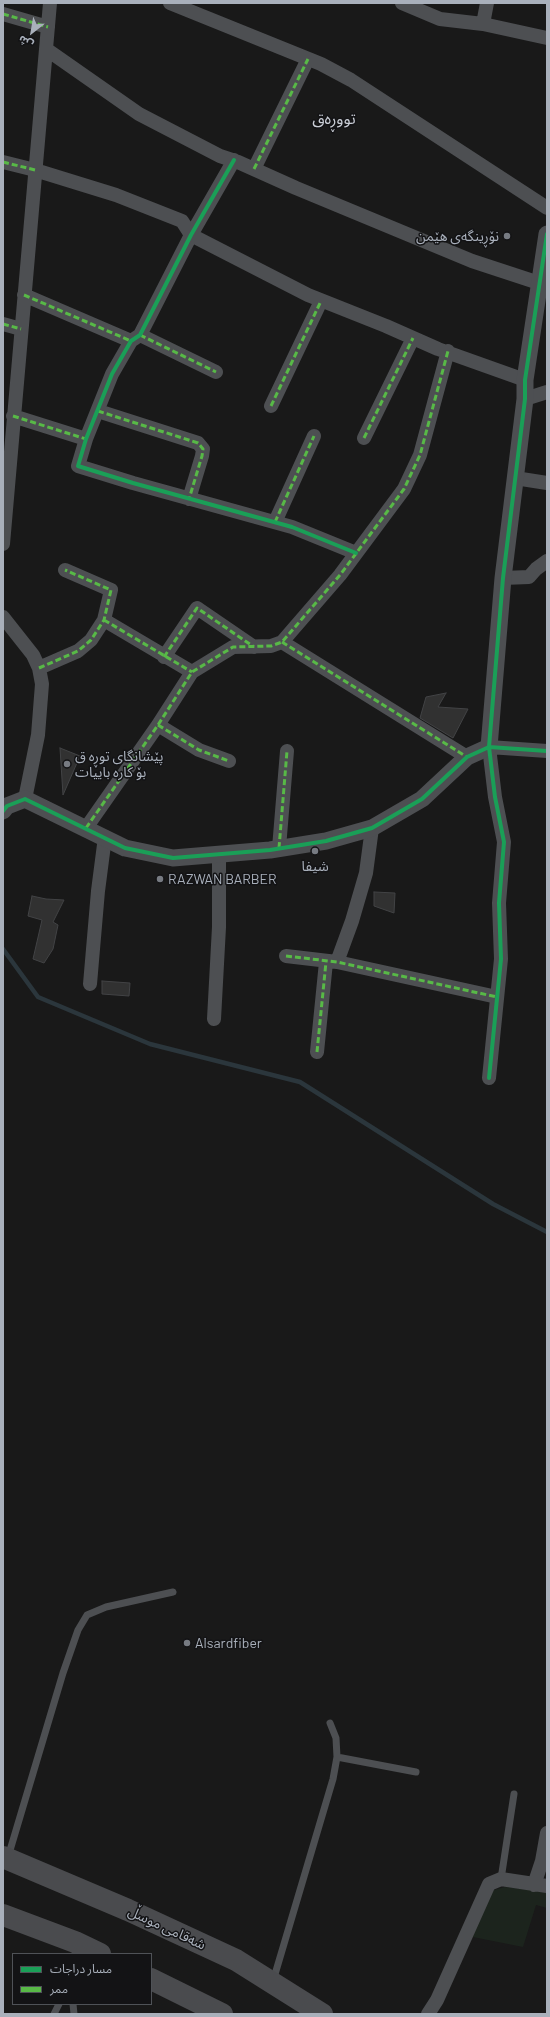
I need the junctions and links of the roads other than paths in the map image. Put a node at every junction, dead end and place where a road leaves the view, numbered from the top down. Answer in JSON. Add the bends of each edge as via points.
{"nodes":[{"id":1,"x":50,"y":3,"type":"edge"},
{"id":2,"x":170,"y":3,"type":"edge"},
{"id":3,"x":402,"y":3,"type":"edge"},
{"id":4,"x":487,"y":3,"type":"edge"},
{"id":5,"x":3,"y":14,"type":"edge"},
{"id":6,"x":483,"y":24,"type":"junction"},
{"id":7,"x":48,"y":27,"type":"junction"},
{"id":8,"x":547,"y":38,"type":"edge"},
{"id":9,"x":46,"y":49,"type":"junction"},
{"id":10,"x":308,"y":59,"type":"junction"},
{"id":11,"x":234,"y":160,"type":"junction"},
{"id":12,"x":3,"y":162,"type":"edge"},
{"id":13,"x":254,"y":169,"type":"junction"},
{"id":14,"x":35,"y":170,"type":"junction"},
{"id":15,"x":547,"y":208,"type":"edge"},
{"id":16,"x":547,"y":234,"type":"edge"},
{"id":17,"x":191,"y":235,"type":"junction"},
{"id":18,"x":540,"y":283,"type":"junction"},
{"id":19,"x":24,"y":295,"type":"junction"},
{"id":20,"x":321,"y":300,"type":"junction"},
{"id":21,"x":3,"y":324,"type":"edge"},
{"id":22,"x":21,"y":329,"type":"junction"},
{"id":23,"x":135,"y":338,"type":"junction"},
{"id":24,"x":413,"y":338,"type":"junction"},
{"id":25,"x":448,"y":351,"type":"junction"},
{"id":26,"x":216,"y":372,"type":"dead end"},
{"id":27,"x":525,"y":380,"type":"junction"},
{"id":28,"x":547,"y":392,"type":"edge"},
{"id":29,"x":9,"y":399,"type":"edge"},
{"id":30,"x":526,"y":399,"type":"junction"},
{"id":31,"x":271,"y":406,"type":"dead end"},
{"id":32,"x":98,"y":411,"type":"junction"},
{"id":33,"x":13,"y":416,"type":"junction"},
{"id":34,"x":314,"y":436,"type":"dead end"},
{"id":35,"x":364,"y":438,"type":"dead end"},
{"id":36,"x":86,"y":439,"type":"junction"},
{"id":37,"x":515,"y":478,"type":"junction"},
{"id":38,"x":547,"y":483,"type":"edge"},
{"id":39,"x":189,"y":499,"type":"junction"},
{"id":40,"x":275,"y":522,"type":"junction"},
{"id":41,"x":3,"y":544,"type":"edge"},
{"id":42,"x":356,"y":553,"type":"junction"},
{"id":43,"x":547,"y":561,"type":"edge"},
{"id":44,"x":65,"y":570,"type":"dead end"},
{"id":45,"x":504,"y":578,"type":"junction"},
{"id":46,"x":3,"y":619,"type":"edge"},
{"id":47,"x":104,"y":620,"type":"junction"},
{"id":48,"x":282,"y":642,"type":"junction"},
{"id":49,"x":254,"y":647,"type":"junction"},
{"id":50,"x":164,"y":657,"type":"junction"},
{"id":51,"x":39,"y":668,"type":"junction"},
{"id":52,"x":192,"y":672,"type":"junction"},
{"id":53,"x":158,"y":725,"type":"junction"},
{"id":54,"x":489,"y":747,"type":"junction"},
{"id":55,"x":547,"y":750,"type":"edge"},
{"id":56,"x":287,"y":751,"type":"dead end"},
{"id":57,"x":467,"y":757,"type":"junction"},
{"id":58,"x":229,"y":761,"type":"dead end"},
{"id":59,"x":25,"y":799,"type":"junction"},
{"id":60,"x":4,"y":807,"type":"edge"},
{"id":61,"x":86,"y":828,"type":"junction"},
{"id":62,"x":372,"y":828,"type":"junction"},
{"id":63,"x":105,"y":837,"type":"junction"},
{"id":64,"x":279,"y":848,"type":"junction"},
{"id":65,"x":219,"y":854,"type":"junction"},
{"id":66,"x":286,"y":956,"type":"dead end"},
{"id":67,"x":331,"y":962,"type":"junction"},
{"id":68,"x":90,"y":984,"type":"dead end"},
{"id":69,"x":497,"y":997,"type":"junction"},
{"id":70,"x":214,"y":1019,"type":"dead end"},
{"id":71,"x":317,"y":1052,"type":"dead end"},
{"id":72,"x":489,"y":1078,"type":"dead end"},
{"id":73,"x":173,"y":1592,"type":"dead end"},
{"id":74,"x":330,"y":1722,"type":"dead end"},
{"id":75,"x":337,"y":1757,"type":"junction"},
{"id":76,"x":416,"y":1772,"type":"dead end"},
{"id":77,"x":514,"y":1794,"type":"dead end"},
{"id":78,"x":547,"y":1833,"type":"edge"},
{"id":79,"x":5,"y":1858,"type":"edge"},
{"id":80,"x":501,"y":1878,"type":"junction"},
{"id":81,"x":540,"y":1886,"type":"edge"},
{"id":82,"x":3,"y":1915,"type":"edge"},
{"id":83,"x":97,"y":1953,"type":"edge"},
{"id":84,"x":152,"y":1979,"type":"edge"},
{"id":85,"x":273,"y":1983,"type":"junction"},
{"id":86,"x":58,"y":2005,"type":"edge"},
{"id":87,"x":54,"y":2014,"type":"edge"},
{"id":88,"x":222,"y":2014,"type":"edge"},
{"id":89,"x":322,"y":2014,"type":"edge"},
{"id":90,"x":428,"y":2014,"type":"edge"}],
"edges":[{"from":1,"to":7,"type":"street"},
{"from":2,"to":10,"type":"street"},
{"from":3,"to":6,"type":"street","via":[[440,19]]},
{"from":4,"to":6,"type":"street"},
{"from":5,"to":7,"type":"street"},
{"from":6,"to":8,"type":"street"},
{"from":7,"to":9,"type":"street"},
{"from":9,"to":11,"type":"street","via":[[139,114],[220,156]]},
{"from":9,"to":14,"type":"street"},
{"from":10,"to":13,"type":"street"},
{"from":10,"to":15,"type":"street","via":[[351,80]]},
{"from":11,"to":13,"type":"street"},
{"from":11,"to":17,"type":"street"},
{"from":12,"to":14,"type":"street"},
{"from":13,"to":18,"type":"street","via":[[472,260]]},
{"from":14,"to":17,"type":"street","via":[[116,195],[182,221]]},
{"from":14,"to":19,"type":"street"},
{"from":16,"to":18,"type":"street"},
{"from":17,"to":20,"type":"street"},
{"from":17,"to":23,"type":"street"},
{"from":18,"to":27,"type":"street"},
{"from":19,"to":22,"type":"street"},
{"from":19,"to":23,"type":"street"},
{"from":20,"to":24,"type":"street"},
{"from":20,"to":31,"type":"street"},
{"from":21,"to":22,"type":"street"},
{"from":22,"to":29,"type":"street"},
{"from":23,"to":26,"type":"street"},
{"from":23,"to":32,"type":"street","via":[[112,374]]},
{"from":24,"to":25,"type":"street"},
{"from":24,"to":35,"type":"street"},
{"from":25,"to":27,"type":"street"},
{"from":25,"to":42,"type":"street","via":[[420,454],[404,489]]},
{"from":27,"to":30,"type":"street"},
{"from":28,"to":30,"type":"street"},
{"from":29,"to":33,"type":"street"},
{"from":30,"to":37,"type":"street"},
{"from":32,"to":36,"type":"street"},
{"from":32,"to":39,"type":"street","via":[[198,443],[203,448],[202,456]]},
{"from":33,"to":36,"type":"street"},
{"from":33,"to":41,"type":"street"},
{"from":34,"to":40,"type":"street"},
{"from":36,"to":39,"type":"street","via":[[78,466]]},
{"from":37,"to":38,"type":"street"},
{"from":37,"to":45,"type":"street"},
{"from":39,"to":40,"type":"street"},
{"from":40,"to":42,"type":"street"},
{"from":42,"to":48,"type":"street"},
{"from":43,"to":45,"type":"street","via":[[529,577]]},
{"from":44,"to":47,"type":"street","via":[[112,590]]},
{"from":45,"to":54,"type":"street"},
{"from":46,"to":51,"type":"street","via":[[33,655]]},
{"from":47,"to":50,"type":"street"},
{"from":47,"to":51,"type":"street","via":[[91,640],[78,651]]},
{"from":48,"to":49,"type":"street","via":[[271,646]]},
{"from":48,"to":57,"type":"street"},
{"from":49,"to":50,"type":"street","via":[[197,608]]},
{"from":49,"to":52,"type":"street","via":[[233,647]]},
{"from":50,"to":52,"type":"street"},
{"from":51,"to":59,"type":"street","via":[[42,684],[38,735]]},
{"from":52,"to":53,"type":"street"},
{"from":53,"to":58,"type":"street","via":[[193,747]]},
{"from":53,"to":61,"type":"street"},
{"from":54,"to":55,"type":"street"},
{"from":54,"to":57,"type":"street"},
{"from":54,"to":69,"type":"street","via":[[494,797],[504,842],[499,903],[501,959]]},
{"from":56,"to":64,"type":"street"},
{"from":57,"to":62,"type":"street","via":[[422,798]]},
{"from":59,"to":60,"type":"street"},
{"from":59,"to":61,"type":"street"},
{"from":61,"to":63,"type":"street"},
{"from":62,"to":64,"type":"street","via":[[326,841]]},
{"from":62,"to":67,"type":"street","via":[[366,873],[352,921]]},
{"from":63,"to":65,"type":"street","via":[[126,848],[173,858]]},
{"from":63,"to":68,"type":"street"},
{"from":64,"to":65,"type":"street"},
{"from":65,"to":70,"type":"street","via":[[219,927]]},
{"from":66,"to":67,"type":"street"},
{"from":67,"to":69,"type":"street"},
{"from":67,"to":71,"type":"street"},
{"from":69,"to":72,"type":"street"},
{"from":73,"to":79,"type":"lane","via":[[106,1607],[87,1616],[78,1630]]},
{"from":74,"to":75,"type":"lane","via":[[336,1738]]},
{"from":75,"to":76,"type":"lane"},
{"from":75,"to":85,"type":"lane","via":[[331,1787]]},
{"from":77,"to":80,"type":"lane"},
{"from":78,"to":81,"type":"street"},
{"from":79,"to":85,"type":"highway","name":"شەقامی موسڵ","via":[[143,1916],[236,1960]]},
{"from":80,"to":81,"type":"street"},
{"from":80,"to":90,"type":"street","via":[[489,1884],[438,2000]]},
{"from":82,"to":83,"type":"highway"},
{"from":84,"to":88,"type":"highway"},
{"from":85,"to":89,"type":"highway","name":"شەقامی موسڵ"},
{"from":86,"to":87,"type":"lane"}]}
